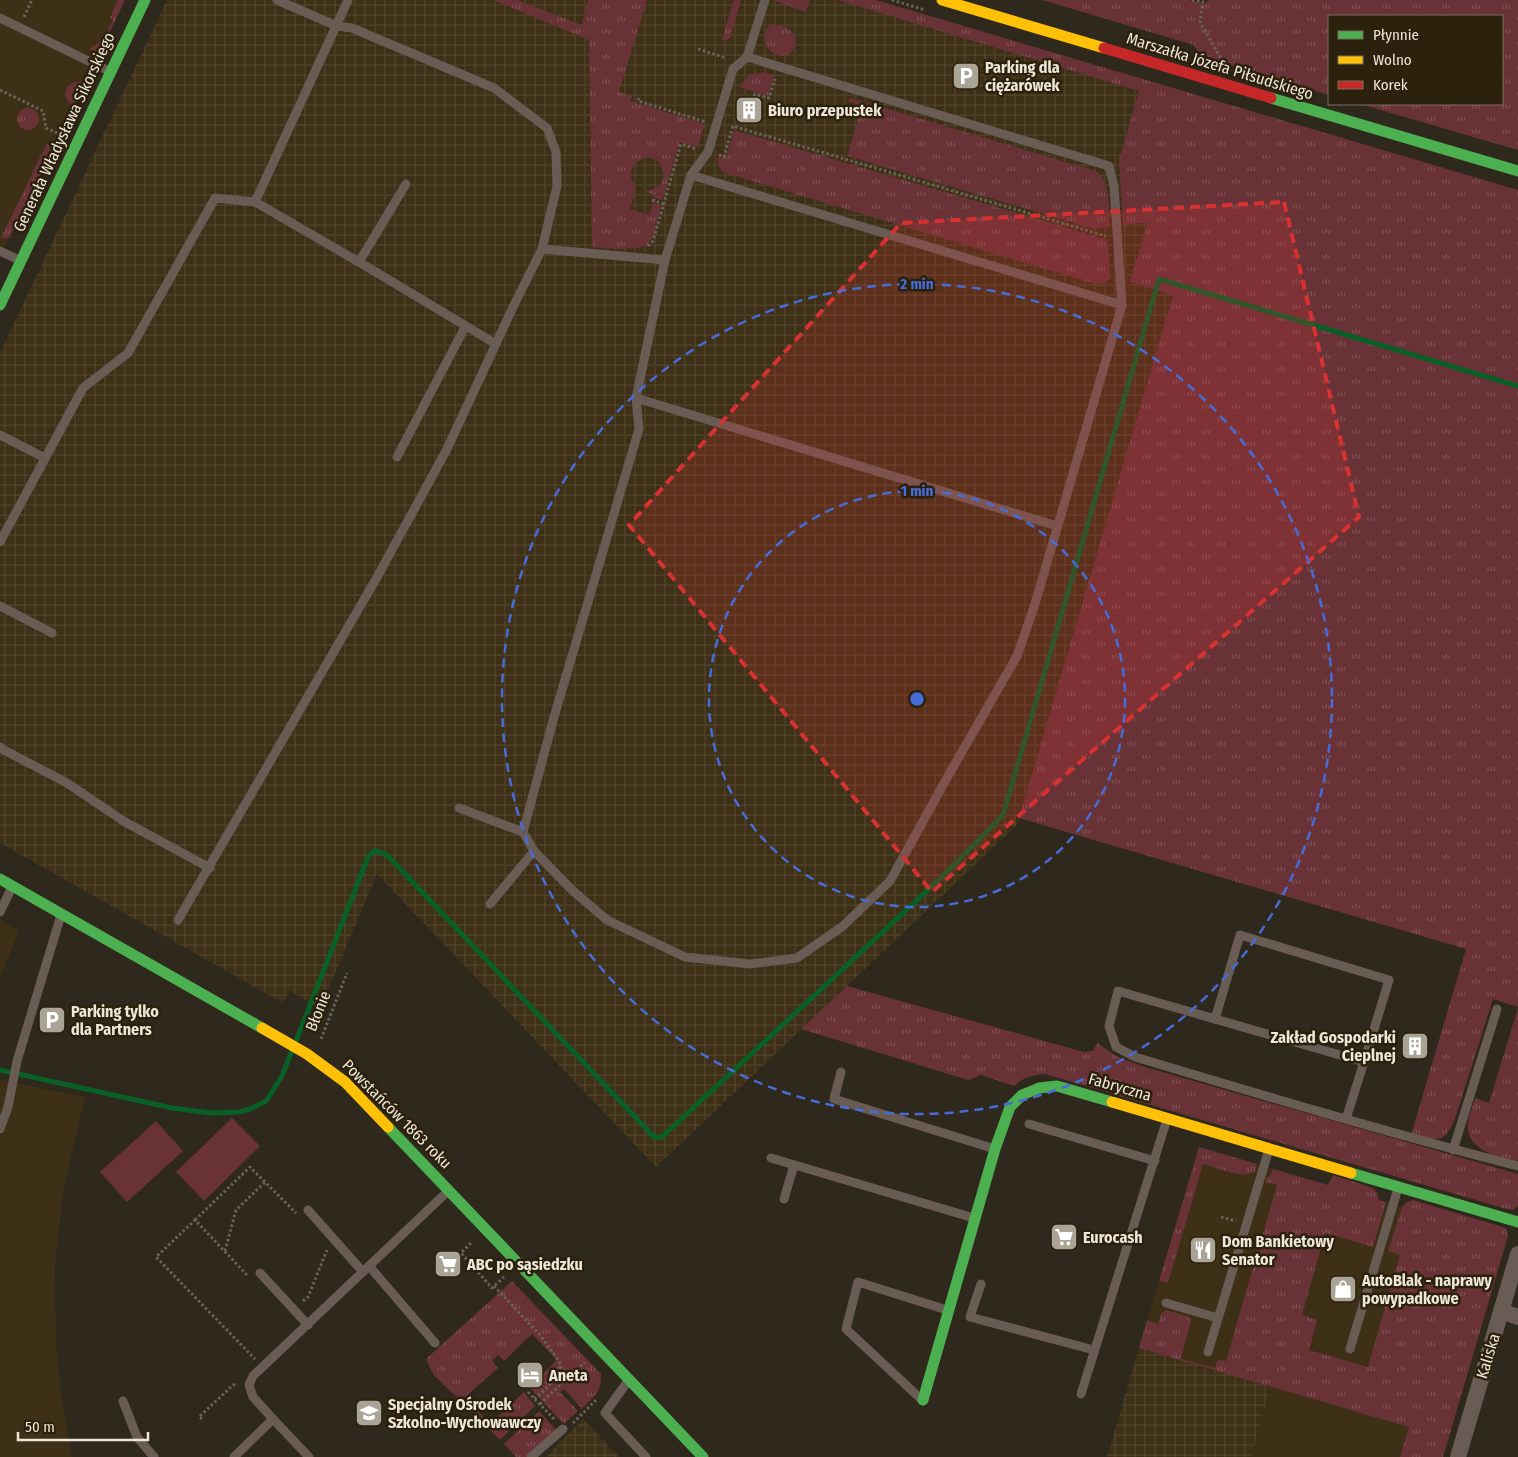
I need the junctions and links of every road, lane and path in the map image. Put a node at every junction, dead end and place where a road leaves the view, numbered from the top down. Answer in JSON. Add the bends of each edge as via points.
{"nodes":[{"id":1,"x":32,"y":0,"type":"edge"},
{"id":2,"x":145,"y":0,"type":"edge"},
{"id":3,"x":277,"y":0,"type":"edge"},
{"id":4,"x":348,"y":0,"type":"edge"},
{"id":5,"x":765,"y":0,"type":"edge"},
{"id":6,"x":942,"y":0,"type":"edge"},
{"id":7,"x":1192,"y":0,"type":"edge"},
{"id":8,"x":0,"y":18,"type":"edge"},
{"id":9,"x":24,"y":18,"type":"dead end"},
{"id":10,"x":337,"y":26,"type":"junction"},
{"id":11,"x":747,"y":57,"type":"junction"},
{"id":12,"x":1225,"y":64,"type":"dead end"},
{"id":13,"x":111,"y":72,"type":"junction"},
{"id":14,"x":0,"y":90,"type":"edge"},
{"id":15,"x":639,"y":98,"type":"dead end"},
{"id":16,"x":716,"y":125,"type":"junction"},
{"id":17,"x":63,"y":136,"type":"dead end"},
{"id":18,"x":1518,"y":171,"type":"edge"},
{"id":19,"x":691,"y":175,"type":"junction"},
{"id":20,"x":406,"y":184,"type":"dead end"},
{"id":21,"x":652,"y":200,"type":"dead end"},
{"id":22,"x":255,"y":202,"type":"junction"},
{"id":23,"x":664,"y":204,"type":"dead end"},
{"id":24,"x":542,"y":249,"type":"junction"},
{"id":25,"x":0,"y":251,"type":"edge"},
{"id":26,"x":665,"y":260,"type":"junction"},
{"id":27,"x":21,"y":261,"type":"junction"},
{"id":28,"x":359,"y":262,"type":"junction"},
{"id":29,"x":0,"y":305,"type":"edge"},
{"id":30,"x":1122,"y":305,"type":"junction"},
{"id":31,"x":465,"y":327,"type":"junction"},
{"id":32,"x":496,"y":344,"type":"junction"},
{"id":33,"x":636,"y":398,"type":"junction"},
{"id":34,"x":0,"y":435,"type":"edge"},
{"id":35,"x":397,"y":457,"type":"dead end"},
{"id":36,"x":45,"y":458,"type":"junction"},
{"id":37,"x":1057,"y":526,"type":"junction"},
{"id":38,"x":0,"y":542,"type":"edge"},
{"id":39,"x":0,"y":606,"type":"edge"},
{"id":40,"x":52,"y":633,"type":"dead end"},
{"id":41,"x":0,"y":746,"type":"edge"},
{"id":42,"x":459,"y":808,"type":"dead end"},
{"id":43,"x":523,"y":832,"type":"junction"},
{"id":44,"x":534,"y":851,"type":"junction"},
{"id":45,"x":210,"y":868,"type":"junction"},
{"id":46,"x":0,"y":879,"type":"edge"},
{"id":47,"x":12,"y":886,"type":"junction"},
{"id":48,"x":490,"y":904,"type":"dead end"},
{"id":49,"x":0,"y":912,"type":"edge"},
{"id":50,"x":61,"y":913,"type":"junction"},
{"id":51,"x":178,"y":920,"type":"dead end"},
{"id":52,"x":347,"y":973,"type":"dead end"},
{"id":53,"x":1497,"y":1009,"type":"dead end"},
{"id":54,"x":1215,"y":1019,"type":"junction"},
{"id":55,"x":310,"y":1056,"type":"junction"},
{"id":56,"x":1364,"y":1062,"type":"junction"},
{"id":57,"x":841,"y":1072,"type":"dead end"},
{"id":58,"x":1167,"y":1117,"type":"junction"},
{"id":59,"x":1346,"y":1119,"type":"junction"},
{"id":60,"x":1029,"y":1124,"type":"dead end"},
{"id":61,"x":0,"y":1128,"type":"edge"},
{"id":62,"x":995,"y":1149,"type":"junction"},
{"id":63,"x":1269,"y":1149,"type":"junction"},
{"id":64,"x":1453,"y":1150,"type":"junction"},
{"id":65,"x":771,"y":1158,"type":"dead end"},
{"id":66,"x":1155,"y":1161,"type":"junction"},
{"id":67,"x":794,"y":1165,"type":"junction"},
{"id":68,"x":1518,"y":1166,"type":"edge"},
{"id":69,"x":265,"y":1182,"type":"junction"},
{"id":70,"x":1398,"y":1188,"type":"junction"},
{"id":71,"x":449,"y":1190,"type":"junction"},
{"id":72,"x":784,"y":1199,"type":"dead end"},
{"id":73,"x":308,"y":1210,"type":"dead end"},
{"id":74,"x":300,"y":1217,"type":"dead end"},
{"id":75,"x":974,"y":1218,"type":"junction"},
{"id":76,"x":194,"y":1220,"type":"junction"},
{"id":77,"x":1518,"y":1222,"type":"edge"},
{"id":78,"x":475,"y":1239,"type":"dead end"},
{"id":79,"x":329,"y":1245,"type":"dead end"},
{"id":80,"x":225,"y":1252,"type":"junction"},
{"id":81,"x":1518,"y":1254,"type":"edge"},
{"id":82,"x":366,"y":1269,"type":"junction"},
{"id":83,"x":260,"y":1273,"type":"dead end"},
{"id":84,"x":508,"y":1273,"type":"dead end"},
{"id":85,"x":250,"y":1279,"type":"dead end"},
{"id":86,"x":980,"y":1284,"type":"dead end"},
{"id":87,"x":494,"y":1286,"type":"junction"},
{"id":88,"x":1166,"y":1303,"type":"dead end"},
{"id":89,"x":300,"y":1304,"type":"dead end"},
{"id":90,"x":948,"y":1310,"type":"junction"},
{"id":91,"x":1501,"y":1311,"type":"junction"},
{"id":92,"x":1518,"y":1317,"type":"edge"},
{"id":93,"x":1218,"y":1318,"type":"junction"},
{"id":94,"x":308,"y":1325,"type":"junction"},
{"id":95,"x":435,"y":1343,"type":"dead end"},
{"id":96,"x":1350,"y":1349,"type":"dead end"},
{"id":97,"x":1094,"y":1350,"type":"junction"},
{"id":98,"x":1208,"y":1352,"type":"dead end"},
{"id":99,"x":589,"y":1359,"type":"dead end"},
{"id":100,"x":258,"y":1362,"type":"dead end"},
{"id":101,"x":630,"y":1379,"type":"junction"},
{"id":102,"x":249,"y":1385,"type":"junction"},
{"id":103,"x":528,"y":1392,"type":"dead end"},
{"id":104,"x":1081,"y":1394,"type":"dead end"},
{"id":105,"x":602,"y":1395,"type":"dead end"},
{"id":106,"x":534,"y":1399,"type":"junction"},
{"id":107,"x":923,"y":1400,"type":"joint"},
{"id":108,"x":123,"y":1401,"type":"dead end"},
{"id":109,"x":540,"y":1404,"type":"junction"},
{"id":110,"x":202,"y":1420,"type":"dead end"},
{"id":111,"x":274,"y":1420,"type":"junction"},
{"id":112,"x":563,"y":1429,"type":"junction"},
{"id":113,"x":154,"y":1457,"type":"edge"},
{"id":114,"x":234,"y":1457,"type":"edge"},
{"id":115,"x":309,"y":1457,"type":"edge"},
{"id":116,"x":531,"y":1457,"type":"edge"},
{"id":117,"x":646,"y":1457,"type":"edge"},
{"id":118,"x":703,"y":1457,"type":"edge"},
{"id":119,"x":1458,"y":1457,"type":"edge"}],
"edges":[{"from":1,"to":9,"type":"path"},
{"from":2,"to":13,"type":"street","name":"Generała Władysława Sikorskiego"},
{"from":3,"to":10,"type":"lane"},
{"from":4,"to":10,"type":"lane"},
{"from":5,"to":11,"type":"lane"},
{"from":6,"to":18,"type":"street","name":"Marszałka Józefa Piłsudskiego"},
{"from":7,"to":12,"type":"path","via":[[1203,2],[1202,26]]},
{"from":8,"to":13,"type":"lane"},
{"from":10,"to":22,"type":"lane"},
{"from":10,"to":24,"type":"lane","via":[[352,28],[494,88],[548,128],[556,152],[556,186]]},
{"from":11,"to":16,"type":"lane","via":[[733,69]]},
{"from":11,"to":30,"type":"lane","via":[[1109,166],[1114,186]]},
{"from":13,"to":27,"type":"street","name":"Generała Władysława Sikorskiego"},
{"from":14,"to":17,"type":"path","via":[[42,111],[46,128]]},
{"from":15,"to":16,"type":"path","via":[[638,101]]},
{"from":16,"to":19,"type":"lane","via":[[708,152]]},
{"from":19,"to":26,"type":"lane"},
{"from":19,"to":30,"type":"lane"},
{"from":20,"to":28,"type":"lane"},
{"from":21,"to":23,"type":"path"},
{"from":22,"to":28,"type":"lane"},
{"from":22,"to":36,"type":"lane","via":[[215,198],[128,352],[83,388]]},
{"from":24,"to":26,"type":"lane"},
{"from":24,"to":32,"type":"lane"},
{"from":25,"to":27,"type":"lane"},
{"from":26,"to":33,"type":"lane"},
{"from":27,"to":29,"type":"street","name":"Generała Władysława Sikorskiego"},
{"from":28,"to":31,"type":"lane"},
{"from":30,"to":37,"type":"lane"},
{"from":31,"to":32,"type":"lane"},
{"from":31,"to":35,"type":"lane"},
{"from":32,"to":45,"type":"lane","via":[[446,451]]},
{"from":33,"to":37,"type":"lane"},
{"from":33,"to":43,"type":"lane","via":[[639,429]]},
{"from":34,"to":36,"type":"lane"},
{"from":36,"to":38,"type":"lane"},
{"from":37,"to":44,"type":"lane","via":[[1017,656],[890,881],[843,926],[796,958],[750,964],[685,957],[607,920]]},
{"from":39,"to":40,"type":"lane"},
{"from":41,"to":45,"type":"lane","via":[[67,783],[125,822]]},
{"from":42,"to":43,"type":"lane"},
{"from":43,"to":44,"type":"lane"},
{"from":44,"to":48,"type":"lane"},
{"from":45,"to":51,"type":"lane"},
{"from":46,"to":47,"type":"street","name":"Powstańców 1863 roku"},
{"from":47,"to":49,"type":"lane"},
{"from":47,"to":50,"type":"street","name":"Powstańców 1863 roku"},
{"from":50,"to":55,"type":"street","name":"Powstańców 1863 roku"},
{"from":50,"to":61,"type":"lane"},
{"from":52,"to":55,"type":"path","name":"Błonie"},
{"from":53,"to":64,"type":"lane"},
{"from":54,"to":56,"type":"lane"},
{"from":54,"to":56,"type":"lane","via":[[1240,935],[1389,980]]},
{"from":54,"to":59,"type":"lane","via":[[1118,991],[1109,1026],[1116,1046],[1135,1058]]},
{"from":55,"to":71,"type":"street","name":"Powstańców 1863 roku","via":[[346,1082]]},
{"from":56,"to":59,"type":"lane"},
{"from":57,"to":62,"type":"lane","via":[[834,1099]]},
{"from":58,"to":62,"type":"street","name":"Fabryczna","via":[[1057,1086],[1039,1088],[1022,1095],[1010,1107]]},
{"from":58,"to":63,"type":"street","name":"Fabryczna"},
{"from":58,"to":66,"type":"lane"},
{"from":59,"to":64,"type":"lane"},
{"from":60,"to":66,"type":"lane"},
{"from":62,"to":75,"type":"street","name":"Fabryczna"},
{"from":63,"to":70,"type":"street","name":"Fabryczna"},
{"from":63,"to":93,"type":"lane"},
{"from":64,"to":68,"type":"lane"},
{"from":65,"to":67,"type":"lane"},
{"from":66,"to":97,"type":"lane"},
{"from":67,"to":72,"type":"lane"},
{"from":67,"to":75,"type":"lane"},
{"from":69,"to":74,"type":"path"},
{"from":69,"to":76,"type":"path","via":[[250,1167]]},
{"from":69,"to":80,"type":"path","via":[[236,1210]]},
{"from":70,"to":77,"type":"street","name":"Fabryczna"},
{"from":70,"to":96,"type":"lane"},
{"from":71,"to":82,"type":"lane"},
{"from":71,"to":101,"type":"street","name":"Powstańców 1863 roku"},
{"from":73,"to":82,"type":"lane"},
{"from":75,"to":90,"type":"street","name":"Fabryczna"},
{"from":76,"to":80,"type":"path"},
{"from":76,"to":100,"type":"path","via":[[156,1257]]},
{"from":78,"to":87,"type":"path","via":[[461,1253],[492,1288]]},
{"from":79,"to":89,"type":"path","via":[[308,1297]]},
{"from":80,"to":85,"type":"path"},
{"from":81,"to":91,"type":"street","name":"Kaliska"},
{"from":82,"to":94,"type":"lane"},
{"from":82,"to":95,"type":"lane"},
{"from":83,"to":94,"type":"lane"},
{"from":84,"to":87,"type":"path"},
{"from":86,"to":97,"type":"lane","via":[[970,1317]]},
{"from":87,"to":106,"type":"path","via":[[561,1364],[548,1387]]},
{"from":88,"to":93,"type":"lane"},
{"from":90,"to":107,"type":"street","name":"Fabryczna"},
{"from":90,"to":107,"type":"lane","via":[[858,1282],[846,1329]]},
{"from":91,"to":92,"type":"street"},
{"from":91,"to":119,"type":"street","name":"Kaliska"},
{"from":93,"to":98,"type":"lane"},
{"from":94,"to":102,"type":"lane","via":[[253,1376]]},
{"from":97,"to":104,"type":"lane"},
{"from":99,"to":109,"type":"path"},
{"from":101,"to":117,"type":"lane","via":[[605,1413]]},
{"from":101,"to":118,"type":"street","name":"Powstańców 1863 roku"},
{"from":102,"to":110,"type":"path","via":[[233,1385],[199,1417]]},
{"from":102,"to":111,"type":"lane","via":[[253,1397]]},
{"from":103,"to":106,"type":"path"},
{"from":105,"to":112,"type":"path","via":[[565,1431]]},
{"from":106,"to":109,"type":"path"},
{"from":108,"to":113,"type":"lane","via":[[137,1437]]},
{"from":109,"to":112,"type":"path"},
{"from":111,"to":114,"type":"lane"},
{"from":111,"to":115,"type":"lane"},
{"from":112,"to":116,"type":"lane"}]}
